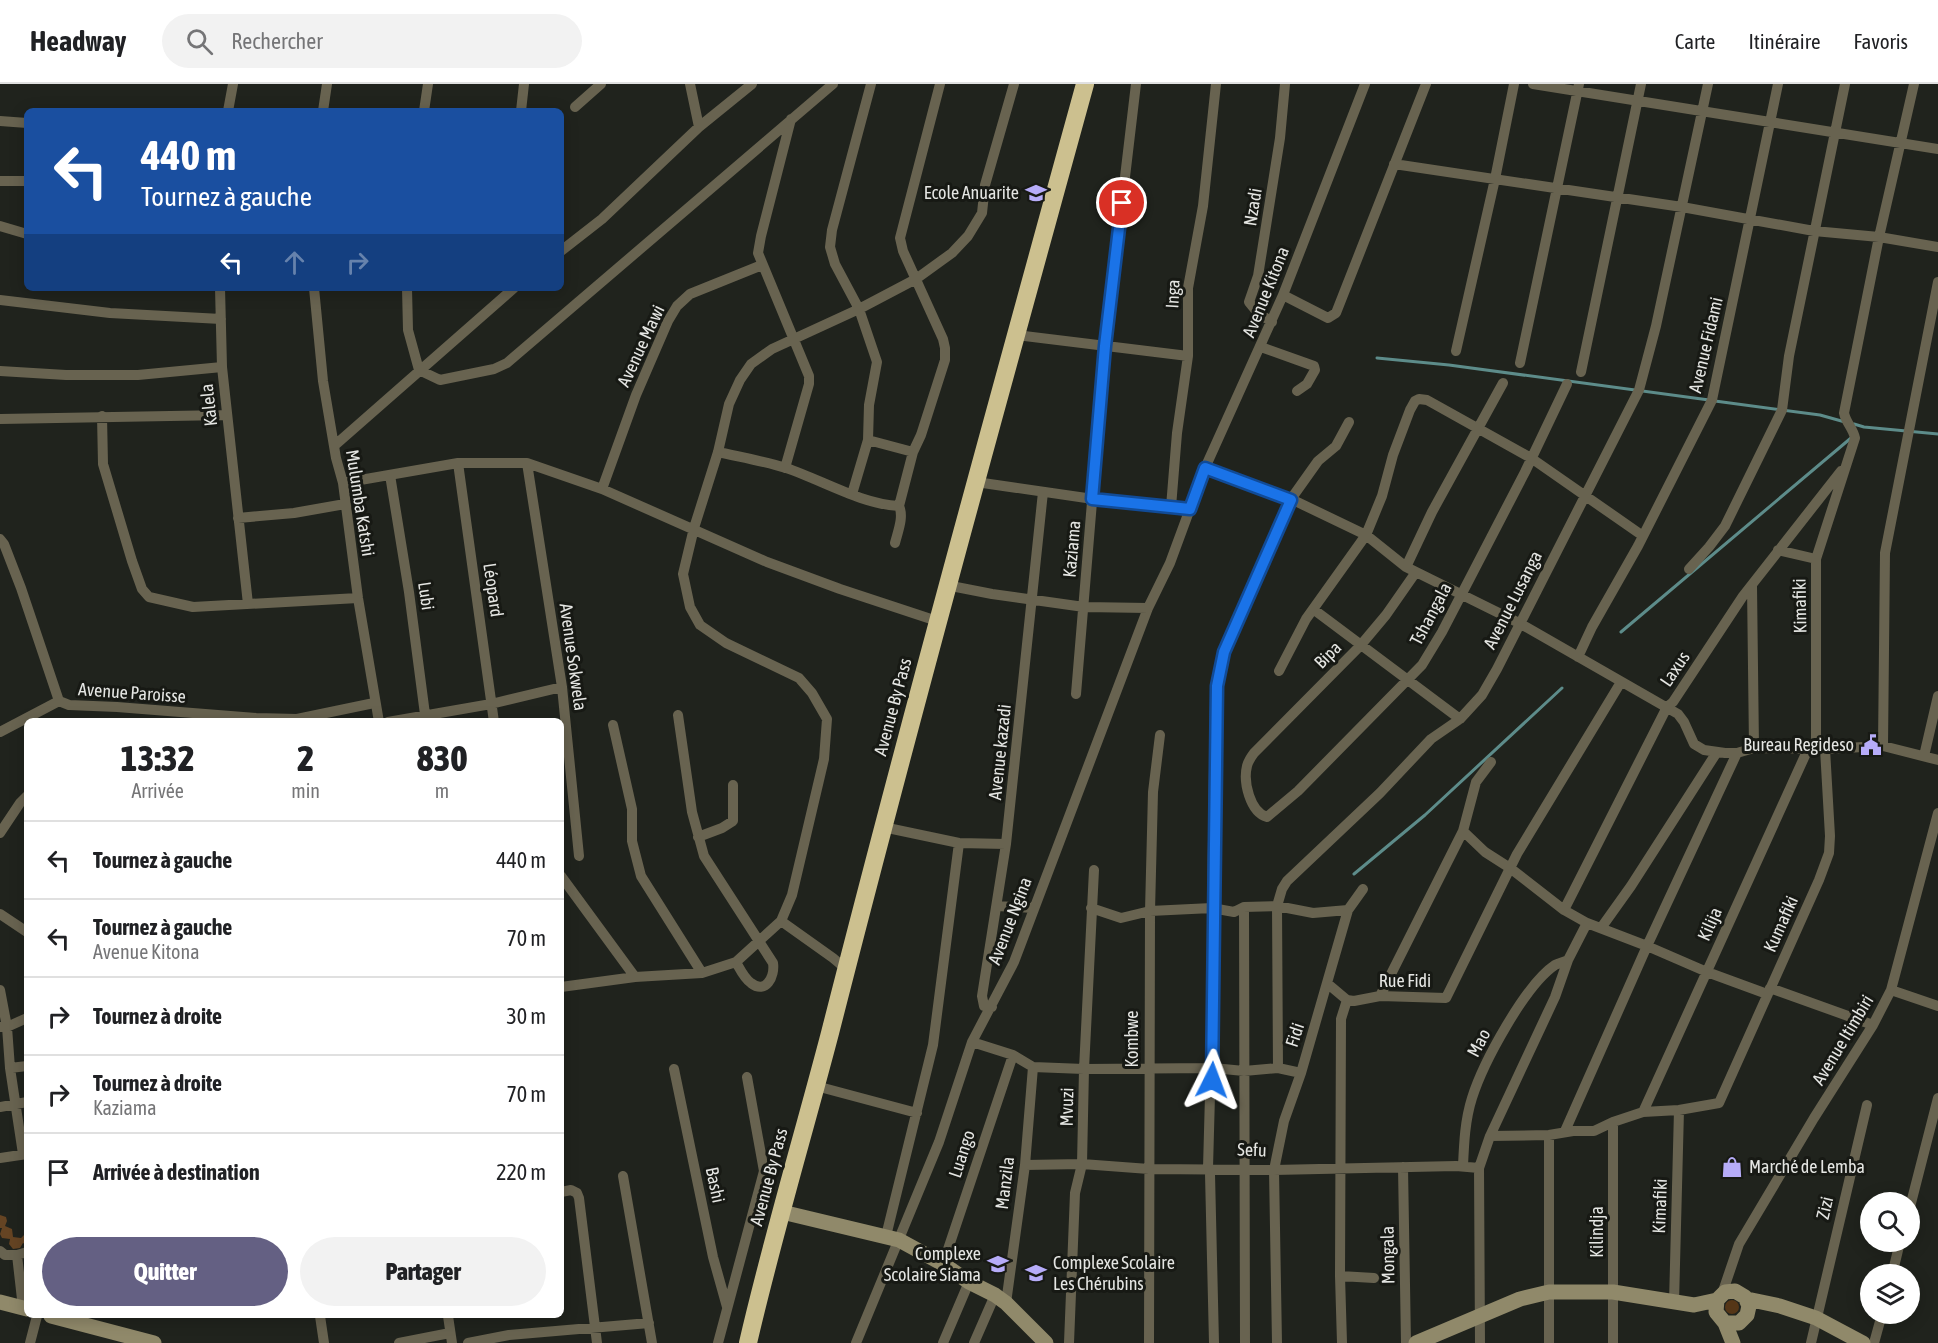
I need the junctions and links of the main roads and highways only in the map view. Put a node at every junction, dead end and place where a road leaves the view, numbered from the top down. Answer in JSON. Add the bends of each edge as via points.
{"nodes":[{"id":1,"x":1085,"y":84,"type":"edge"},
{"id":2,"x":748,"y":1343,"type":"edge"}],
"edges":[{"from":1,"to":2,"type":"highway","name":"Avenue By Pass","via":[[946,585]]}]}
